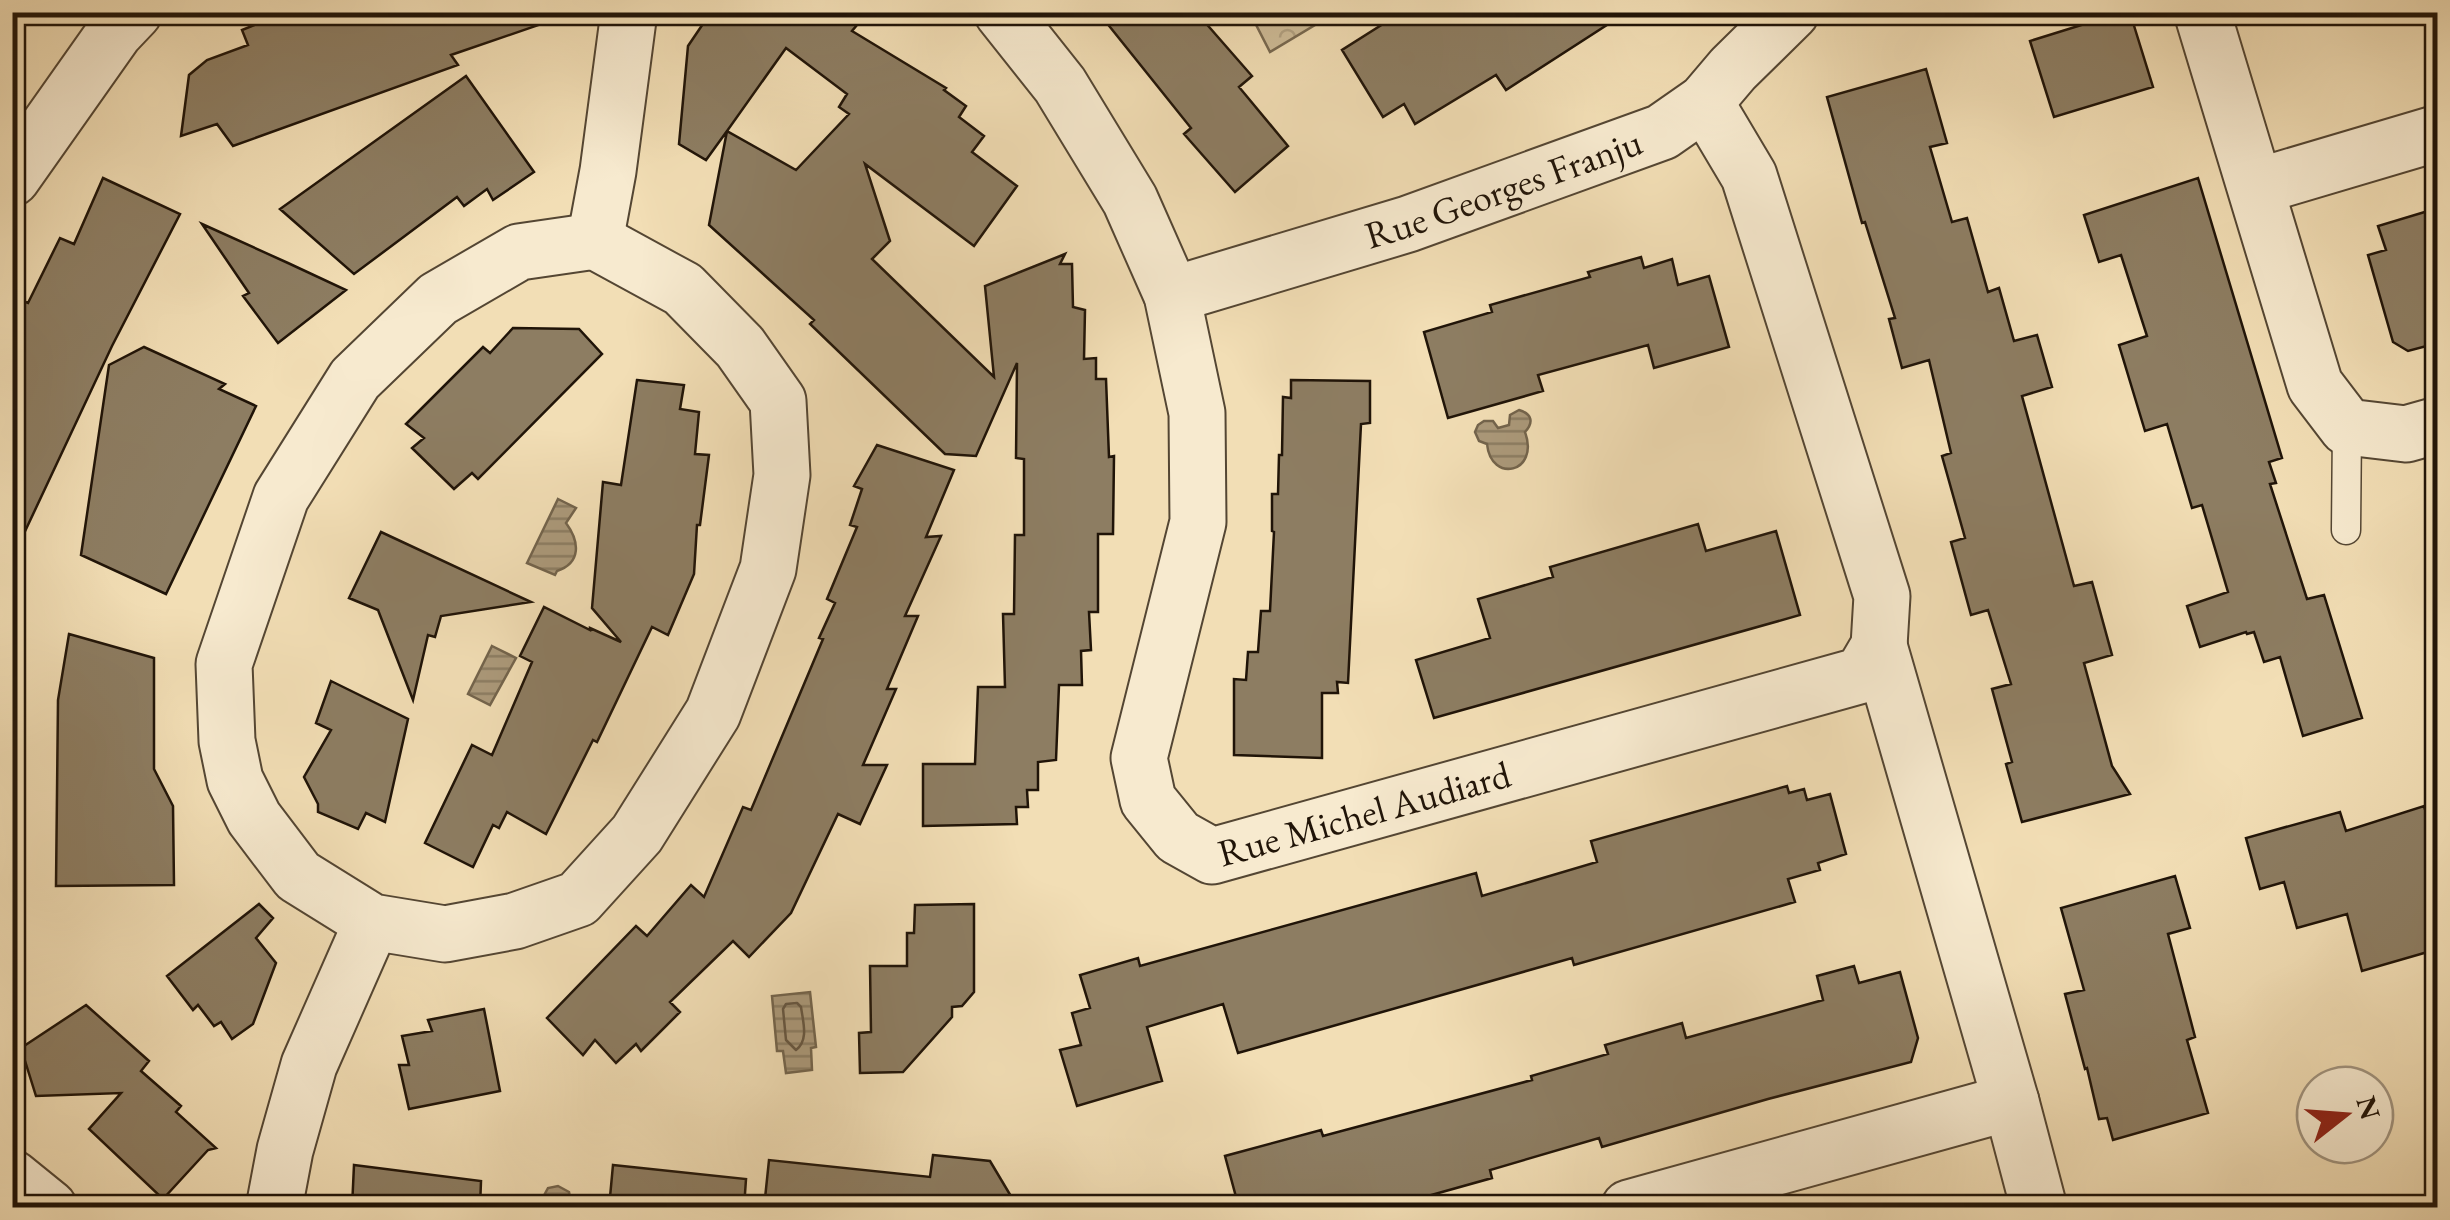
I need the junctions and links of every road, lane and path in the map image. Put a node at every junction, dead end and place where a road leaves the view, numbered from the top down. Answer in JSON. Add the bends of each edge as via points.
{"nodes":[{"id":1,"x":134,"y":12,"type":"edge"},
{"id":2,"x":629,"y":12,"type":"edge"},
{"id":3,"x":1002,"y":12,"type":"edge"},
{"id":4,"x":1792,"y":12,"type":"edge"},
{"id":5,"x":2202,"y":12,"type":"edge"},
{"id":6,"x":1705,"y":102,"type":"junction"},
{"id":7,"x":2438,"y":133,"type":"edge"},
{"id":8,"x":12,"y":178,"type":"edge"},
{"id":9,"x":2256,"y":187,"type":"junction"},
{"id":10,"x":595,"y":242,"type":"junction"},
{"id":11,"x":1172,"y":295,"type":"junction"},
{"id":12,"x":2438,"y":424,"type":"edge"},
{"id":13,"x":2347,"y":427,"type":"junction"},
{"id":14,"x":2346,"y":530,"type":"dead end"},
{"id":15,"x":1878,"y":646,"type":"junction"},
{"id":16,"x":372,"y":922,"type":"junction"},
{"id":17,"x":2011,"y":1102,"type":"junction"},
{"id":18,"x":12,"y":1178,"type":"edge"},
{"id":19,"x":49,"y":1208,"type":"edge"},
{"id":20,"x":274,"y":1208,"type":"edge"},
{"id":21,"x":1629,"y":1208,"type":"edge"},
{"id":22,"x":2039,"y":1208,"type":"edge"}],
"edges":[{"from":1,"to":8,"type":"street"},
{"from":2,"to":10,"type":"street"},
{"from":3,"to":11,"type":"street","name":"Rue Michel Audiard","via":[[1060,86],[1130,200]]},
{"from":4,"to":6,"type":"street","name":"Rue Georges Franju"},
{"from":5,"to":9,"type":"street"},
{"from":6,"to":11,"type":"street","name":"Rue Georges Franju","via":[[1662,132],[1408,224]]},
{"from":6,"to":15,"type":"street","via":[[1749,176],[1882,596]]},
{"from":7,"to":9,"type":"street"},
{"from":9,"to":13,"type":"street","via":[[2315,386]]},
{"from":10,"to":16,"type":"street","via":[[519,252],[438,299],[355,379],[281,497],[224,664],[227,740],[235,780],[254,818],[298,876]]},
{"from":10,"to":16,"type":"street","via":[[683,289],[740,347],[778,401],[782,475],[768,569],[713,713],[637,834],[578,899],[515,921],[444,934]]},
{"from":11,"to":15,"type":"street","name":"Rue Michel Audiard","via":[[1197,413],[1198,522],[1139,758],[1148,800],[1178,836],[1212,856],[1862,676]]},
{"from":12,"to":13,"type":"street","via":[[2406,434]]},
{"from":13,"to":14,"type":"lane"},
{"from":15,"to":17,"type":"street"},
{"from":16,"to":20,"type":"street","via":[[309,1065]]},
{"from":17,"to":21,"type":"street"},
{"from":17,"to":22,"type":"street"},
{"from":18,"to":19,"type":"street"}]}
